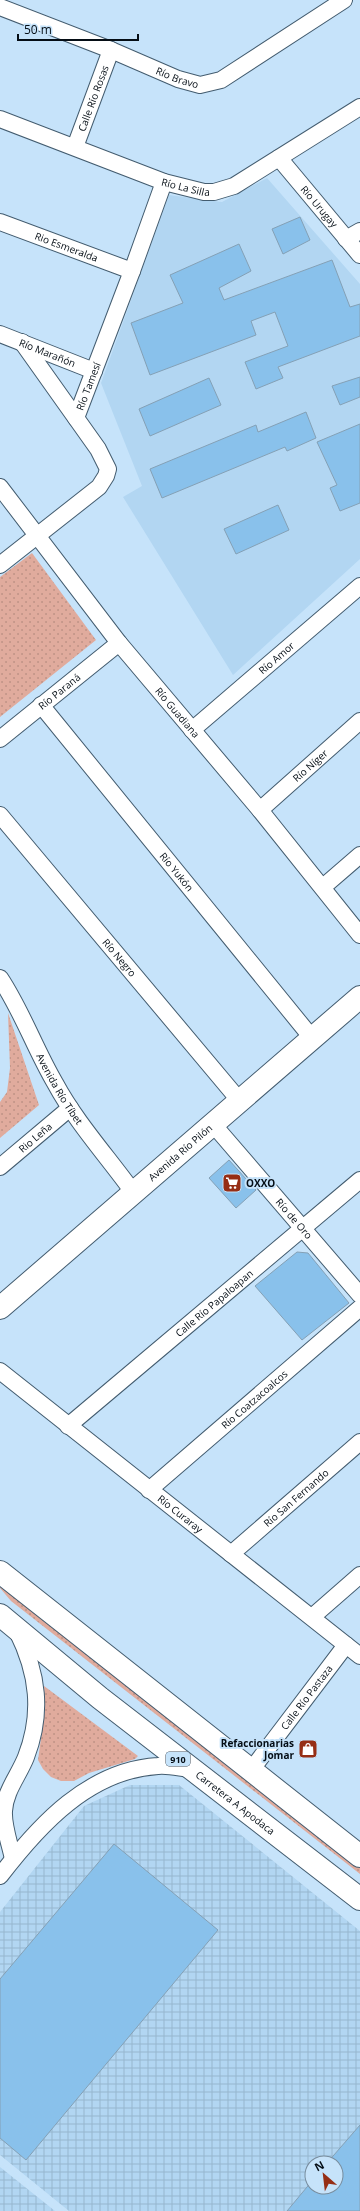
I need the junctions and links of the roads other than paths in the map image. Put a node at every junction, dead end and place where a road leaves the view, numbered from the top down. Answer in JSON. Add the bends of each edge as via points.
{"nodes":[{"id":1,"x":344,"y":0,"type":"edge"},
{"id":2,"x":0,"y":7,"type":"edge"},
{"id":3,"x":111,"y":50,"type":"junction"},
{"id":4,"x":360,"y":107,"type":"edge"},
{"id":5,"x":0,"y":119,"type":"edge"},
{"id":6,"x":75,"y":147,"type":"junction"},
{"id":7,"x":279,"y":158,"type":"junction"},
{"id":8,"x":164,"y":182,"type":"junction"},
{"id":9,"x":0,"y":222,"type":"edge"},
{"id":10,"x":360,"y":231,"type":"edge"},
{"id":11,"x":346,"y":239,"type":"junction"},
{"id":12,"x":360,"y":255,"type":"edge"},
{"id":13,"x":132,"y":271,"type":"junction"},
{"id":14,"x":0,"y":334,"type":"edge"},
{"id":15,"x":22,"y":342,"type":"junction"},
{"id":16,"x":94,"y":371,"type":"junction"},
{"id":17,"x":76,"y":418,"type":"junction"},
{"id":18,"x":0,"y":487,"type":"edge"},
{"id":19,"x":37,"y":537,"type":"junction"},
{"id":20,"x":0,"y":565,"type":"edge"},
{"id":21,"x":360,"y":586,"type":"edge"},
{"id":22,"x":119,"y":643,"type":"junction"},
{"id":23,"x":41,"y":705,"type":"junction"},
{"id":24,"x":360,"y":722,"type":"edge"},
{"id":25,"x":192,"y":730,"type":"junction"},
{"id":26,"x":0,"y":739,"type":"edge"},
{"id":27,"x":260,"y":810,"type":"junction"},
{"id":28,"x":0,"y":815,"type":"edge"},
{"id":29,"x":360,"y":855,"type":"edge"},
{"id":30,"x":323,"y":887,"type":"junction"},
{"id":31,"x":360,"y":935,"type":"edge"},
{"id":32,"x":0,"y":978,"type":"edge"},
{"id":33,"x":360,"y":997,"type":"edge"},
{"id":34,"x":312,"y":1038,"type":"junction"},
{"id":35,"x":239,"y":1100,"type":"junction"},
{"id":36,"x":70,"y":1108,"type":"junction"},
{"id":37,"x":212,"y":1123,"type":"junction"},
{"id":38,"x":0,"y":1167,"type":"edge"},
{"id":39,"x":360,"y":1180,"type":"edge"},
{"id":40,"x":133,"y":1192,"type":"junction"},
{"id":41,"x":303,"y":1229,"type":"junction"},
{"id":42,"x":360,"y":1295,"type":"edge"},
{"id":43,"x":0,"y":1308,"type":"edge"},
{"id":44,"x":360,"y":1308,"type":"edge"},
{"id":45,"x":0,"y":1371,"type":"edge"},
{"id":46,"x":68,"y":1426,"type":"junction"},
{"id":47,"x":360,"y":1442,"type":"edge"},
{"id":48,"x":149,"y":1490,"type":"junction"},
{"id":49,"x":231,"y":1554,"type":"junction"},
{"id":50,"x":0,"y":1572,"type":"edge"},
{"id":51,"x":360,"y":1575,"type":"edge"},
{"id":52,"x":312,"y":1617,"type":"junction"},
{"id":53,"x":7,"y":1620,"type":"edge"},
{"id":54,"x":346,"y":1645,"type":"junction"},
{"id":55,"x":360,"y":1656,"type":"edge"},
{"id":56,"x":256,"y":1764,"type":"junction"},
{"id":57,"x":191,"y":1768,"type":"junction"},
{"id":58,"x":360,"y":1838,"type":"edge"},
{"id":59,"x":360,"y":1856,"type":"edge"},
{"id":60,"x":13,"y":1859,"type":"junction"},
{"id":61,"x":0,"y":1876,"type":"edge"},
{"id":62,"x":360,"y":1899,"type":"edge"}],
"edges":[{"from":1,"to":3,"type":"street","name":"Río Bravo","via":[[220,80],[200,85],[156,70]]},
{"from":2,"to":3,"type":"street","name":"Río Bravo"},
{"from":3,"to":6,"type":"street","name":"Calle Río Rosas"},
{"from":4,"to":7,"type":"street","name":"Río La Silla"},
{"from":5,"to":6,"type":"street","name":"Río La Silla"},
{"from":6,"to":8,"type":"street","name":"Río La Silla"},
{"from":7,"to":8,"type":"street","name":"Río La Silla","via":[[234,186],[214,192]]},
{"from":7,"to":11,"type":"street","name":"Rio Urugay"},
{"from":8,"to":13,"type":"street","name":"Río Tamesí"},
{"from":9,"to":13,"type":"street","name":"Rio Esmeralda"},
{"from":10,"to":11,"type":"street"},
{"from":11,"to":12,"type":"street","name":"Rio Urugay"},
{"from":13,"to":16,"type":"street","name":"Río Tamesí"},
{"from":14,"to":15,"type":"street","name":"Río Marañón"},
{"from":15,"to":16,"type":"street","name":"Río Marañón"},
{"from":15,"to":17,"type":"street"},
{"from":16,"to":17,"type":"street","name":"Río Tamesí"},
{"from":17,"to":19,"type":"street","name":"Río Tamesí","via":[[104,460],[108,469],[106,476],[99,487]]},
{"from":18,"to":19,"type":"street","name":"Río Guadiana"},
{"from":19,"to":20,"type":"street","name":"Río Tamesí"},
{"from":19,"to":22,"type":"street","name":"Río Guadiana"},
{"from":21,"to":25,"type":"street","name":"Río Amor"},
{"from":22,"to":23,"type":"street","name":"Río Paraná"},
{"from":22,"to":25,"type":"street","name":"Río Guadiana"},
{"from":23,"to":26,"type":"street","name":"Río Paraná"},
{"from":23,"to":34,"type":"street","name":"Río Yukón"},
{"from":24,"to":27,"type":"street","name":"Río Níger"},
{"from":25,"to":27,"type":"street","name":"Río Guadiana"},
{"from":27,"to":30,"type":"street","name":"Río Guadiana"},
{"from":28,"to":35,"type":"street","name":"Río Negro"},
{"from":29,"to":30,"type":"street"},
{"from":30,"to":31,"type":"street","name":"Río Guadiana"},
{"from":32,"to":36,"type":"street","name":"Avenida Río Tíbet"},
{"from":33,"to":34,"type":"main road","name":"Avenida Río Pilón"},
{"from":34,"to":35,"type":"main road","name":"Avenida Río Pilón"},
{"from":35,"to":37,"type":"main road","name":"Avenida Río Pilón"},
{"from":36,"to":38,"type":"street","name":"Rio Leña"},
{"from":36,"to":40,"type":"street","name":"Avenida Río Tíbet"},
{"from":37,"to":40,"type":"main road","name":"Avenida Río Pilón"},
{"from":37,"to":41,"type":"street","name":"Río de Oro"},
{"from":39,"to":41,"type":"street","name":"Calle Río Papaloapan"},
{"from":40,"to":43,"type":"main road","name":"Avenida Río Pilón"},
{"from":41,"to":42,"type":"street","name":"Río de Oro"},
{"from":41,"to":46,"type":"street","name":"Calle Río Papaloapan"},
{"from":44,"to":48,"type":"street","name":"Río Coatzacoalcos"},
{"from":45,"to":46,"type":"street","name":"Río Curaray"},
{"from":46,"to":48,"type":"street","name":"Río Curaray"},
{"from":47,"to":49,"type":"street","name":"Río San Fernando"},
{"from":48,"to":49,"type":"street","name":"Río Curaray"},
{"from":49,"to":52,"type":"street","name":"Río Curaray"},
{"from":50,"to":56,"type":"main road"},
{"from":51,"to":52,"type":"street"},
{"from":52,"to":54,"type":"street","name":"Río Curaray"},
{"from":53,"to":57,"type":"main road","name":"Carretera A Apodaca","number":"910","via":[[100,1698]]},
{"from":53,"to":60,"type":"street","via":[[26,1649],[38,1704],[26,1758],[6,1798],[5,1817]]},
{"from":54,"to":55,"type":"street","name":"Río Curaray"},
{"from":54,"to":56,"type":"street","name":"Calle Río Pastaza"},
{"from":56,"to":58,"type":"main road"},
{"from":56,"to":59,"type":"main road"},
{"from":57,"to":60,"type":"street","via":[[158,1766],[133,1769],[108,1777],[83,1791],[64,1806]]},
{"from":57,"to":62,"type":"main road","name":"Carretera A Apodaca","number":"910"},
{"from":60,"to":61,"type":"street"}]}
